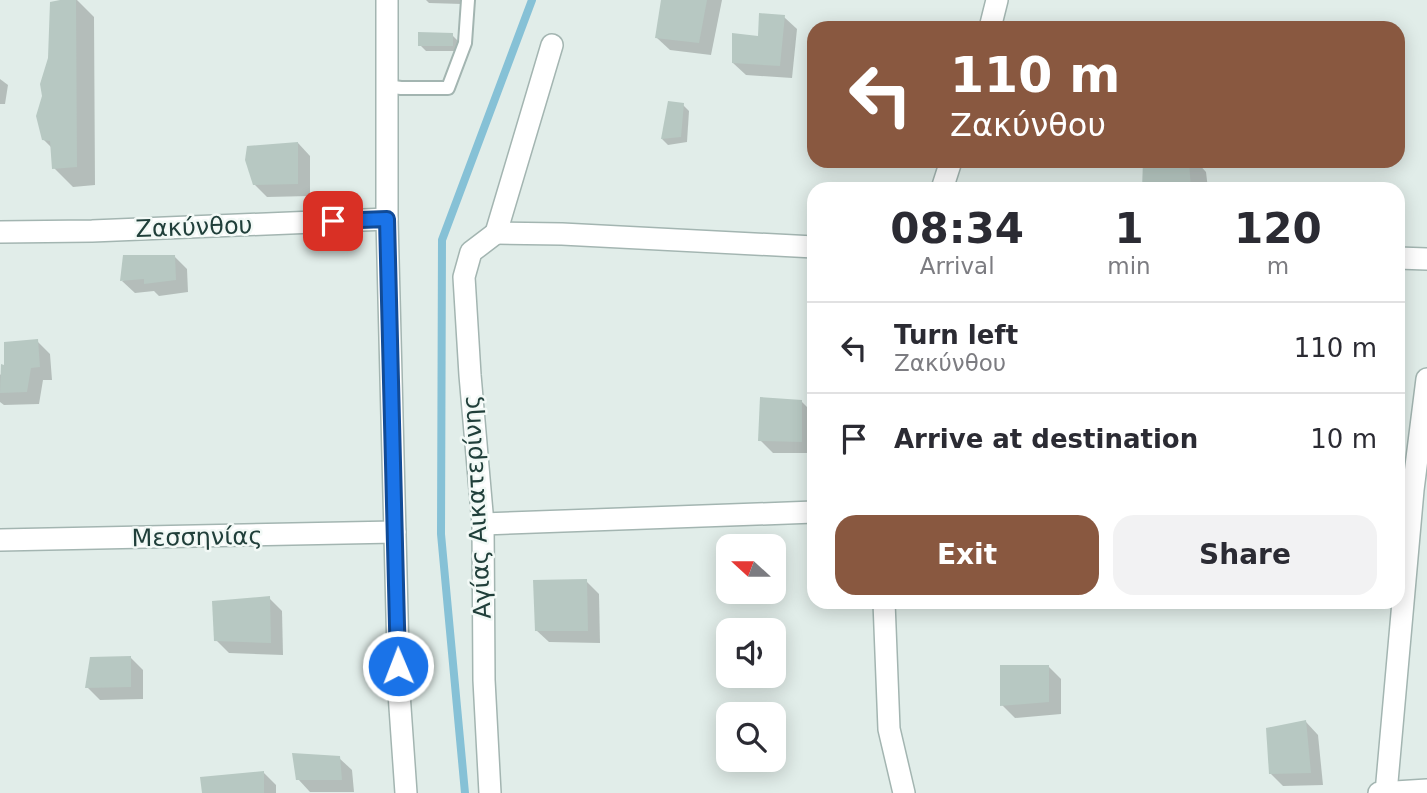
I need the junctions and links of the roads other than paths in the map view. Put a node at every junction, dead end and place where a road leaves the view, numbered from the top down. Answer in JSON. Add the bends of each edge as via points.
{"nodes":[{"id":1,"x":387,"y":0,"type":"edge"},
{"id":2,"x":468,"y":0,"type":"edge"},
{"id":3,"x":997,"y":0,"type":"edge"},
{"id":4,"x":992,"y":21,"type":"edge"},
{"id":5,"x":552,"y":45,"type":"dead end"},
{"id":6,"x":386,"y":86,"type":"junction"},
{"id":7,"x":387,"y":219,"type":"junction"},
{"id":8,"x":0,"y":232,"type":"edge"},
{"id":9,"x":496,"y":233,"type":"junction"},
{"id":10,"x":807,"y":247,"type":"edge"},
{"id":11,"x":1405,"y":258,"type":"edge"},
{"id":12,"x":1427,"y":259,"type":"edge"},
{"id":13,"x":1427,"y":379,"type":"edge"},
{"id":14,"x":1413,"y":490,"type":"edge"},
{"id":15,"x":807,"y":512,"type":"edge"},
{"id":16,"x":483,"y":524,"type":"junction"},
{"id":17,"x":395,"y":532,"type":"junction"},
{"id":18,"x":0,"y":540,"type":"edge"},
{"id":19,"x":1405,"y":580,"type":"edge"},
{"id":20,"x":884,"y":609,"type":"edge"},
{"id":21,"x":1402,"y":609,"type":"edge"},
{"id":22,"x":1427,"y":790,"type":"edge"},
{"id":23,"x":406,"y":793,"type":"edge"},
{"id":24,"x":490,"y":793,"type":"edge"},
{"id":25,"x":904,"y":793,"type":"edge"},
{"id":26,"x":1379,"y":793,"type":"edge"},
{"id":27,"x":1386,"y":793,"type":"edge"}],
"edges":[{"from":1,"to":6,"type":"street"},
{"from":2,"to":6,"type":"lane","via":[[465,43],[448,88]]},
{"from":3,"to":4,"type":"street"},
{"from":5,"to":9,"type":"street"},
{"from":6,"to":7,"type":"street"},
{"from":7,"to":8,"type":"street","name":"Ζακύνθου"},
{"from":7,"to":17,"type":"street"},
{"from":9,"to":10,"type":"street"},
{"from":9,"to":16,"type":"street","name":"Αγίας Αικατερίνης","via":[[471,252],[464,277]]},
{"from":11,"to":12,"type":"street"},
{"from":13,"to":14,"type":"street"},
{"from":14,"to":19,"type":"street"},
{"from":15,"to":16,"type":"street"},
{"from":16,"to":24,"type":"street","name":"Αγίας Αικατερίνης"},
{"from":17,"to":18,"type":"street","name":"Μεσσηνίας"},
{"from":17,"to":23,"type":"street","via":[[398,693]]},
{"from":20,"to":25,"type":"street","via":[[889,729]]},
{"from":21,"to":27,"type":"street"},
{"from":22,"to":27,"type":"street"},
{"from":26,"to":27,"type":"street"}]}
